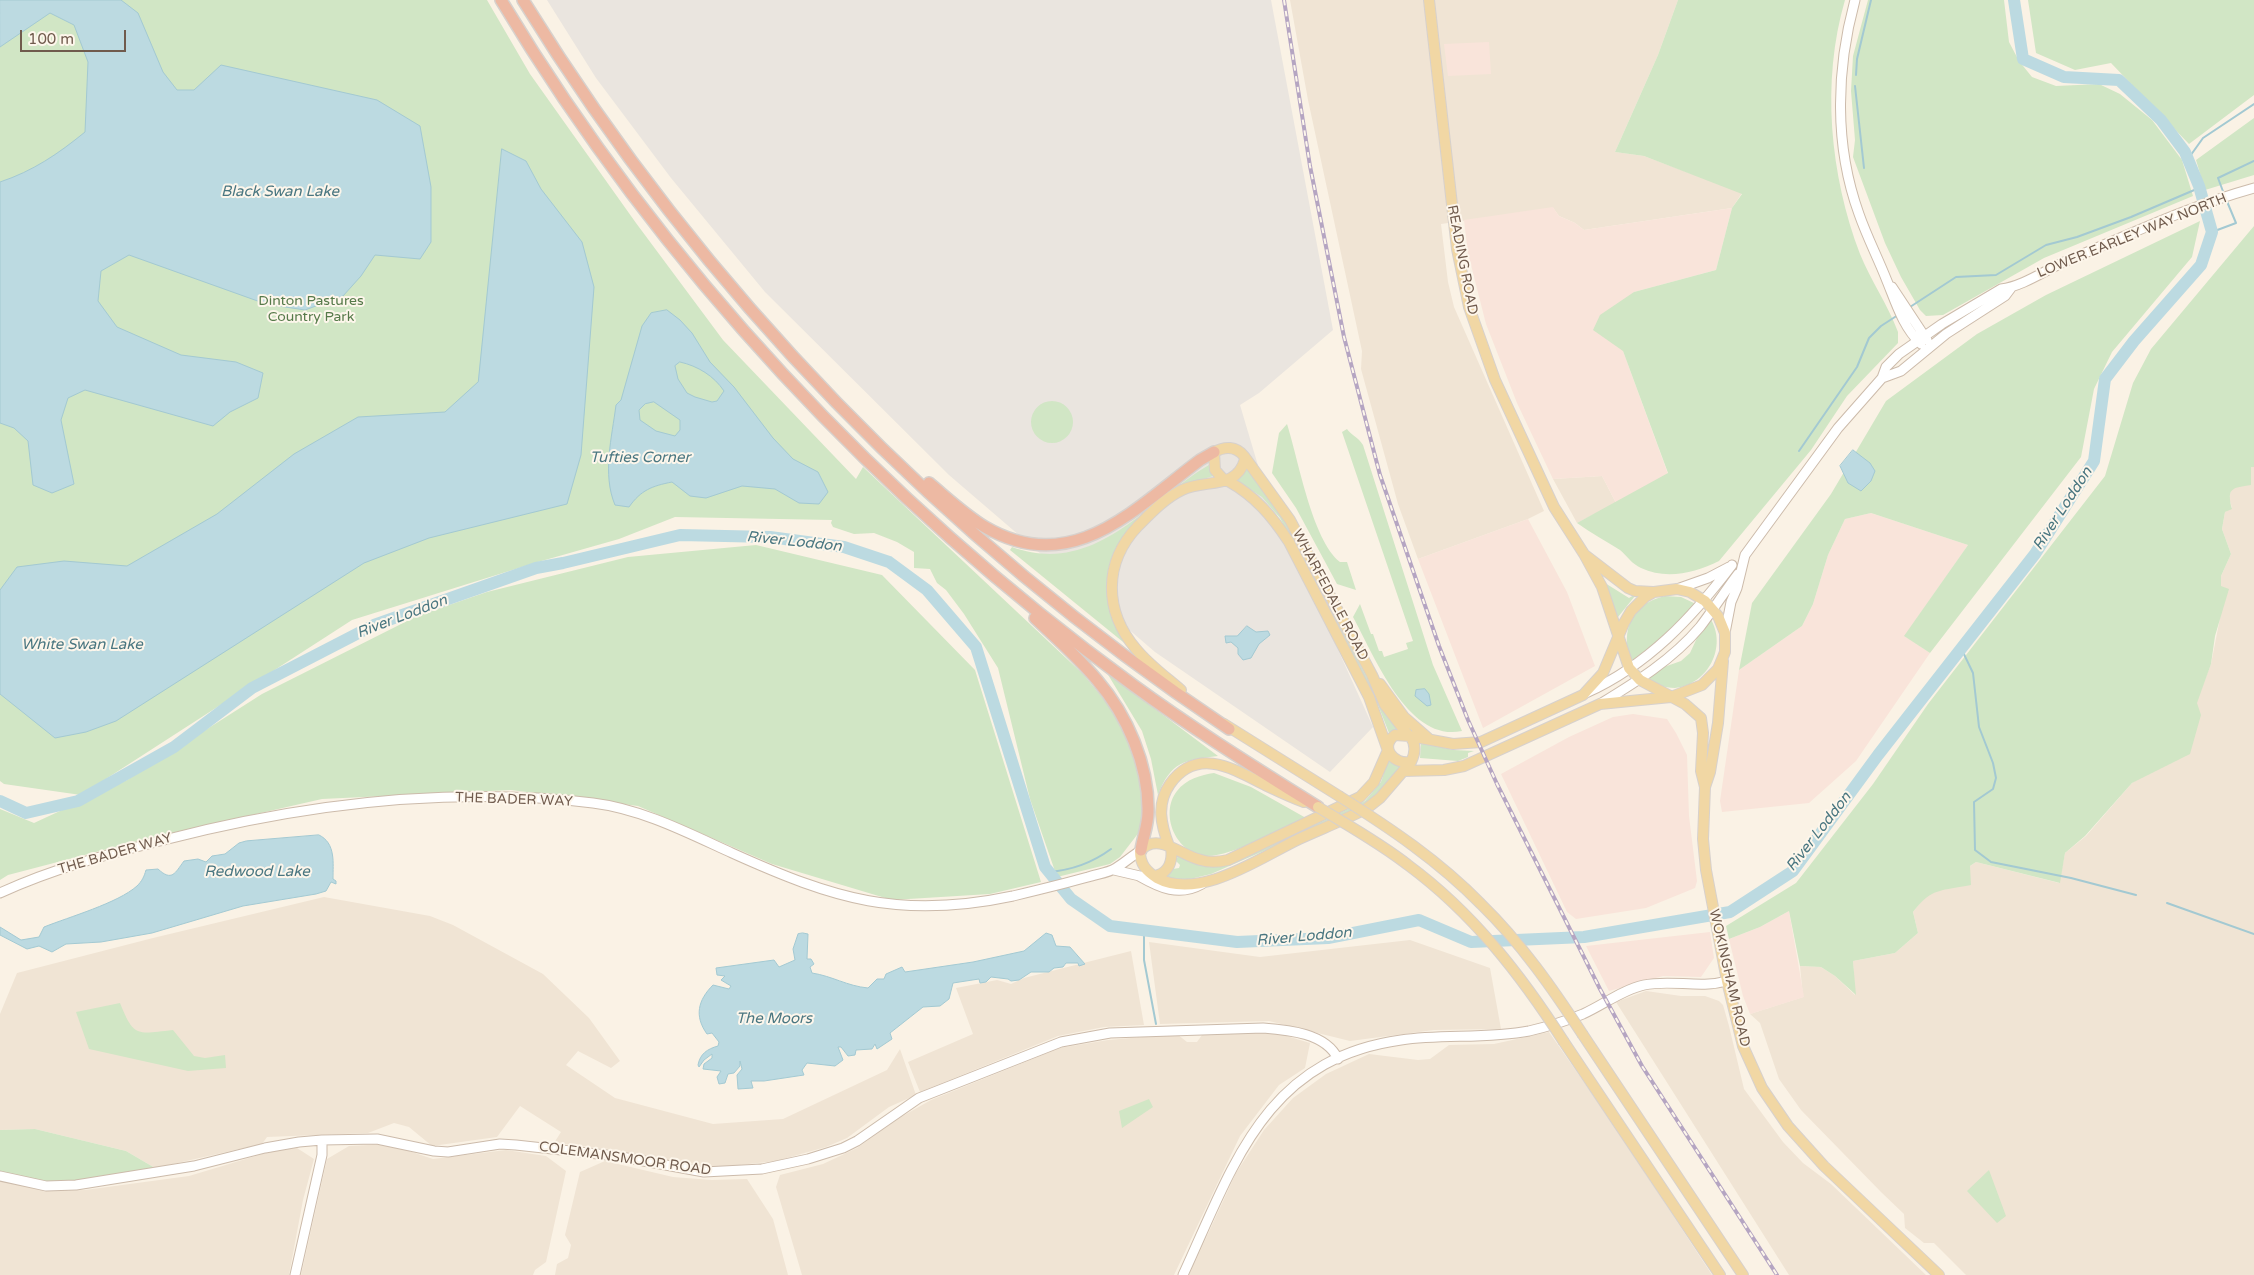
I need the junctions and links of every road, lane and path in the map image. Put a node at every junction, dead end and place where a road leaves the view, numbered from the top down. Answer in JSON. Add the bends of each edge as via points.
{"nodes":[{"id":1,"x":501,"y":0,"type":"edge"},
{"id":2,"x":523,"y":0,"type":"edge"},
{"id":3,"x":1429,"y":0,"type":"edge"},
{"id":4,"x":1855,"y":0,"type":"edge"},
{"id":5,"x":2254,"y":188,"type":"edge"},
{"id":6,"x":2011,"y":288,"type":"junction"},
{"id":7,"x":1905,"y":314,"type":"junction"},
{"id":8,"x":1906,"y":324,"type":"junction"},
{"id":9,"x":1922,"y":338,"type":"junction"},
{"id":10,"x":1928,"y":348,"type":"junction"},
{"id":11,"x":1899,"y":354,"type":"junction"},
{"id":12,"x":1882,"y":378,"type":"junction"},
{"id":13,"x":858,"y":424,"type":"junction"},
{"id":14,"x":1214,"y":452,"type":"junction"},
{"id":15,"x":1245,"y":459,"type":"junction"},
{"id":16,"x":1226,"y":481,"type":"junction"},
{"id":17,"x":1584,"y":554,"type":"junction"},
{"id":18,"x":1745,"y":555,"type":"junction"},
{"id":19,"x":1732,"y":565,"type":"junction"},
{"id":20,"x":1740,"y":572,"type":"junction"},
{"id":21,"x":1000,"y":581,"type":"junction"},
{"id":22,"x":1677,"y":589,"type":"junction"},
{"id":23,"x":1654,"y":592,"type":"junction"},
{"id":24,"x":1704,"y":601,"type":"junction"},
{"id":25,"x":1713,"y":609,"type":"junction"},
{"id":26,"x":1725,"y":633,"type":"junction"},
{"id":27,"x":1619,"y":637,"type":"junction"},
{"id":28,"x":1723,"y":657,"type":"junction"},
{"id":29,"x":1629,"y":668,"type":"junction"},
{"id":30,"x":1372,"y":675,"type":"junction"},
{"id":31,"x":1640,"y":680,"type":"junction"},
{"id":32,"x":1583,"y":694,"type":"junction"},
{"id":33,"x":1671,"y":697,"type":"junction"},
{"id":34,"x":1600,"y":704,"type":"junction"},
{"id":35,"x":1229,"y":729,"type":"junction"},
{"id":36,"x":1409,"y":735,"type":"junction"},
{"id":37,"x":1428,"y":739,"type":"junction"},
{"id":38,"x":1388,"y":749,"type":"junction"},
{"id":39,"x":1411,"y":762,"type":"junction"},
{"id":40,"x":1455,"y":768,"type":"junction"},
{"id":41,"x":1403,"y":771,"type":"junction"},
{"id":42,"x":1705,"y":787,"type":"junction"},
{"id":43,"x":1318,"y":807,"type":"junction"},
{"id":44,"x":1170,"y":846,"type":"junction"},
{"id":45,"x":1140,"y":850,"type":"junction"},
{"id":46,"x":1114,"y":870,"type":"junction"},
{"id":47,"x":1139,"y":876,"type":"junction"},
{"id":48,"x":1155,"y":876,"type":"junction"},
{"id":49,"x":1204,"y":882,"type":"junction"},
{"id":50,"x":0,"y":892,"type":"edge"},
{"id":51,"x":1727,"y":981,"type":"junction"},
{"id":52,"x":1338,"y":1059,"type":"junction"},
{"id":53,"x":322,"y":1140,"type":"junction"},
{"id":54,"x":0,"y":1176,"type":"edge"},
{"id":55,"x":295,"y":1275,"type":"edge"},
{"id":56,"x":1183,"y":1275,"type":"edge"},
{"id":57,"x":1720,"y":1275,"type":"edge"},
{"id":58,"x":1743,"y":1275,"type":"edge"},
{"id":59,"x":1939,"y":1275,"type":"edge"}],
"edges":[{"from":1,"to":21,"type":"highway","via":[[597,145],[728,313],[860,454]]},
{"from":2,"to":13,"type":"highway","via":[[584,94],[685,230],[774,335]]},
{"from":3,"to":17,"type":"main road","name":"READING ROAD","via":[[1450,202],[1469,307],[1489,366],[1524,444],[1558,516]]},
{"from":4,"to":7,"type":"street","via":[[1844,50],[1840,97],[1845,164],[1864,230]]},
{"from":5,"to":6,"type":"street","name":"LOWER EARLEY WAY NORTH","via":[[2141,230]]},
{"from":6,"to":9,"type":"street","name":"LOWER EARLEY WAY NORTH","via":[[2001,289]]},
{"from":6,"to":10,"type":"street","name":"LOWER EARLEY WAY NORTH","via":[[2005,296]]},
{"from":7,"to":8,"type":"street"},
{"from":7,"to":9,"type":"street"},
{"from":8,"to":9,"type":"street"},
{"from":8,"to":11,"type":"street","via":[[1906,338]]},
{"from":9,"to":10,"type":"street"},
{"from":9,"to":11,"type":"street","name":"LOWER EARLEY WAY NORTH"},
{"from":10,"to":12,"type":"street","name":"LOWER EARLEY WAY NORTH","via":[[1901,371]]},
{"from":11,"to":12,"type":"street","name":"LOWER EARLEY WAY NORTH","via":[[1886,367]]},
{"from":12,"to":18,"type":"street","name":"LOWER EARLEY WAY NORTH","via":[[1838,428]]},
{"from":13,"to":14,"type":"highway","via":[[970,518],[1001,536],[1033,546],[1064,545],[1093,534],[1128,514]]},
{"from":13,"to":35,"type":"highway","via":[[928,492],[1024,577],[1123,654]]},
{"from":14,"to":15,"type":"main road","via":[[1236,449]]},
{"from":14,"to":16,"type":"main road","via":[[1215,470]]},
{"from":15,"to":16,"type":"main road","via":[[1240,472]]},
{"from":15,"to":30,"type":"main road","name":"WHARFEDALE ROAD","via":[[1290,520]]},
{"from":16,"to":35,"type":"main road","via":[[1183,490],[1146,518],[1120,552],[1111,587],[1118,622],[1136,650]]},
{"from":16,"to":38,"type":"main road","name":"WHARFEDALE ROAD","via":[[1261,505],[1289,542],[1369,697]]},
{"from":17,"to":23,"type":"main road","name":"READING ROAD","via":[[1628,588]]},
{"from":17,"to":27,"type":"main road","name":"READING ROAD","via":[[1606,596]]},
{"from":18,"to":19,"type":"street","name":"LOWER EARLEY WAY NORTH"},
{"from":18,"to":20,"type":"street","name":"LOWER EARLEY WAY NORTH"},
{"from":19,"to":22,"type":"street","name":"LOWER EARLEY WAY NORTH"},
{"from":19,"to":24,"type":"street","name":"LOWER EARLEY WAY NORTH"},
{"from":20,"to":25,"type":"street","name":"LOWER EARLEY WAY NORTH"},
{"from":20,"to":26,"type":"street","name":"LOWER EARLEY WAY NORTH","via":[[1730,602]]},
{"from":21,"to":43,"type":"highway","via":[[1154,700]]},
{"from":21,"to":45,"type":"highway","via":[[1096,678],[1120,713],[1139,757],[1147,790],[1148,817]]},
{"from":22,"to":23,"type":"main road","name":"READING ROAD"},
{"from":22,"to":24,"type":"main road","via":[[1690,592]]},
{"from":23,"to":27,"type":"main road","name":"LOWER EARLEY WAY NORTH","via":[[1631,611]]},
{"from":24,"to":25,"type":"main road"},
{"from":24,"to":29,"type":"street","name":"LOWER EARLEY WAY NORTH","via":[[1666,641]]},
{"from":25,"to":26,"type":"main road"},
{"from":25,"to":31,"type":"street","name":"LOWER EARLEY WAY NORTH","via":[[1688,640]]},
{"from":26,"to":28,"type":"main road","name":"WOKINGHAM ROAD"},
{"from":27,"to":29,"type":"main road","name":"READING ROAD"},
{"from":27,"to":32,"type":"main road","name":"LOWER EARLEY WAY NORTH","via":[[1603,673]]},
{"from":28,"to":33,"type":"main road","name":"LOWER EARLEY WAY NORTH","via":[[1718,669],[1702,685]]},
{"from":28,"to":42,"type":"main road","name":"WOKINGHAM ROAD","via":[[1718,723]]},
{"from":29,"to":31,"type":"main road","name":"WOKINGHAM ROAD"},
{"from":29,"to":32,"type":"street","name":"LOWER EARLEY WAY NORTH"},
{"from":30,"to":36,"type":"main road","name":"WHARFEDALE ROAD","via":[[1385,704],[1400,728]]},
{"from":30,"to":37,"type":"main road","via":[[1404,717]]},
{"from":31,"to":33,"type":"main road","name":"WOKINGHAM ROAD"},
{"from":31,"to":34,"type":"street","name":"LOWER EARLEY WAY NORTH"},
{"from":32,"to":37,"type":"main road","name":"LOWER EARLEY WAY NORTH","via":[[1480,742],[1460,745]]},
{"from":33,"to":34,"type":"main road","name":"LOWER EARLEY WAY NORTH"},
{"from":33,"to":42,"type":"main road","name":"WOKINGHAM ROAD","via":[[1694,710],[1702,722],[1701,771]]},
{"from":34,"to":40,"type":"main road","name":"LOWER EARLEY WAY NORTH"},
{"from":35,"to":58,"type":"main road","bridge":true,"via":[[1418,849],[1482,905],[1532,962]]},
{"from":36,"to":37,"type":"main road","name":"LOWER EARLEY WAY NORTH"},
{"from":36,"to":38,"type":"main road","via":[[1395,735],[1390,739]]},
{"from":36,"to":39,"type":"main road","via":[[1415,750]]},
{"from":38,"to":39,"type":"main road","via":[[1398,761]]},
{"from":38,"to":44,"type":"main road","via":[[1374,782],[1360,797],[1244,853],[1228,860],[1210,862],[1193,858]]},
{"from":39,"to":40,"type":"main road","name":"LOWER EARLEY WAY NORTH"},
{"from":39,"to":41,"type":"main road"},
{"from":40,"to":41,"type":"main road"},
{"from":41,"to":49,"type":"main road","via":[[1366,809],[1248,866]]},
{"from":42,"to":51,"type":"main road","name":"WOKINGHAM ROAD","via":[[1703,840]]},
{"from":43,"to":44,"type":"main road","via":[[1228,766],[1214,763],[1198,765],[1177,776],[1163,798],[1162,824]]},
{"from":43,"to":57,"type":"main road","bridge":true,"via":[[1392,853],[1484,932],[1564,1042]]},
{"from":44,"to":45,"type":"main road","via":[[1154,843]]},
{"from":44,"to":48,"type":"main road","via":[[1170,866]]},
{"from":45,"to":46,"type":"street"},
{"from":45,"to":48,"type":"main road","via":[[1142,865]]},
{"from":46,"to":47,"type":"street"},
{"from":46,"to":50,"type":"street","name":"THE BADER WAY","via":[[963,905],[904,906],[866,902],[810,885],[639,814],[596,803],[460,797],[339,804],[264,816],[134,847]]},
{"from":47,"to":48,"type":"street"},
{"from":47,"to":49,"type":"street","via":[[1174,891],[1192,890]]},
{"from":48,"to":49,"type":"main road","via":[[1175,884]]},
{"from":51,"to":52,"type":"street","via":[[1707,986],[1644,985],[1582,1014],[1532,1030],[1380,1043]]},
{"from":51,"to":59,"type":"main road","name":"WOKINGHAM ROAD","via":[[1744,1046],[1769,1101],[1824,1166]]},
{"from":52,"to":53,"type":"street","name":"COLEMANSMOOR ROAD","via":[[1333,1050],[1320,1040],[1287,1030],[1263,1028],[1110,1033],[1061,1042],[919,1098],[843,1148],[754,1170],[704,1172],[616,1156],[516,1145],[434,1152],[377,1139]]},
{"from":52,"to":56,"type":"street","via":[[1289,1088],[1248,1139]]},
{"from":53,"to":54,"type":"street","name":"COLEMANSMOOR ROAD","via":[[265,1148],[194,1166],[76,1185],[46,1186]]},
{"from":53,"to":55,"type":"street","via":[[322,1155]]}]}
